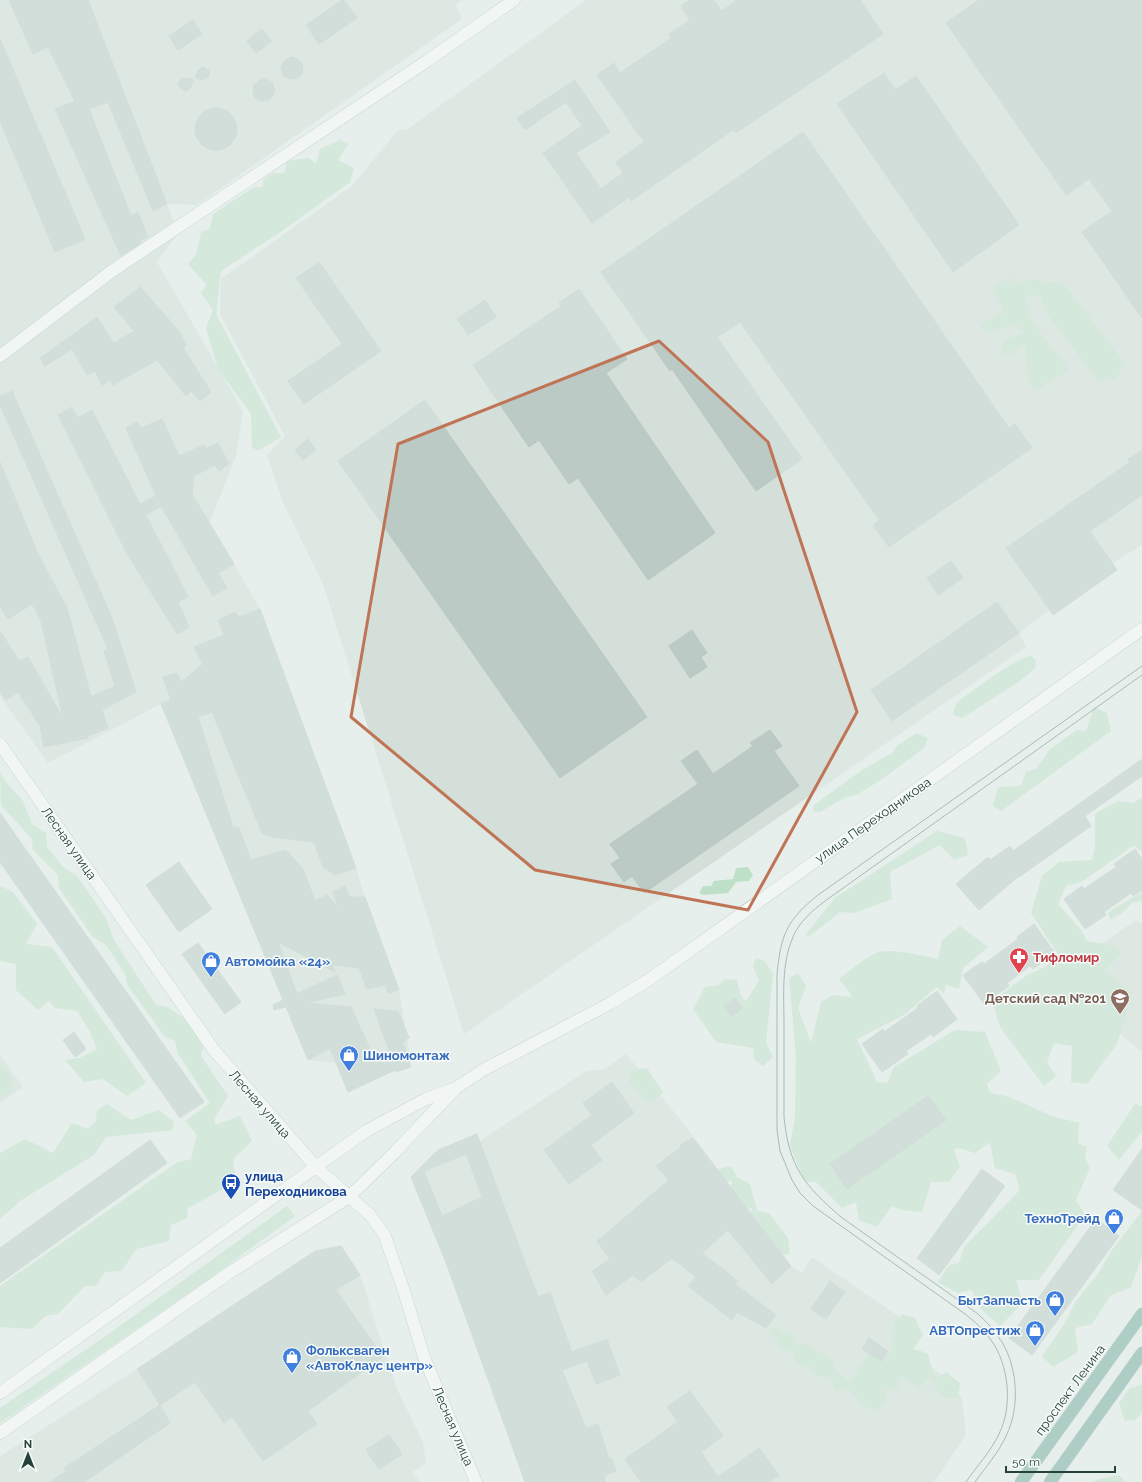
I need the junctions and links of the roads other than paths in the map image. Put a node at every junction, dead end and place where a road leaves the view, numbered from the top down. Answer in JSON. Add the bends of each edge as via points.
{"nodes":[{"id":1,"x":514,"y":0,"type":"edge"},
{"id":2,"x":0,"y":356,"type":"edge"},
{"id":3,"x":1142,"y":629,"type":"edge"},
{"id":4,"x":0,"y":744,"type":"edge"},
{"id":5,"x":456,"y":1088,"type":"junction"},
{"id":6,"x":316,"y":1167,"type":"junction"},
{"id":7,"x":349,"y":1197,"type":"junction"},
{"id":8,"x":1142,"y":1314,"type":"edge"},
{"id":9,"x":1142,"y":1353,"type":"edge"},
{"id":10,"x":0,"y":1393,"type":"edge"},
{"id":11,"x":0,"y":1433,"type":"edge"},
{"id":12,"x":476,"y":1482,"type":"edge"},
{"id":13,"x":1021,"y":1482,"type":"edge"},
{"id":14,"x":1050,"y":1482,"type":"edge"}],
"edges":[{"from":1,"to":2,"type":"main road","via":[[427,61],[112,270]]},
{"from":3,"to":5,"type":"main road","name":"улица Переходникова","via":[[647,981],[609,1004],[483,1070]]},
{"from":4,"to":6,"type":"main road","name":"Лесная улица","via":[[214,1050]]},
{"from":5,"to":6,"type":"main road","via":[[426,1099],[366,1131]]},
{"from":5,"to":7,"type":"main road"},
{"from":6,"to":7,"type":"main road","name":"Лесная улица"},
{"from":6,"to":10,"type":"main road"},
{"from":7,"to":11,"type":"main road","via":[[229,1273]]},
{"from":7,"to":12,"type":"main road","name":"Лесная улица","via":[[370,1215],[384,1234],[424,1357]]},
{"from":8,"to":13,"type":"main road","name":"проспект Ленина"},
{"from":9,"to":14,"type":"main road"}]}
